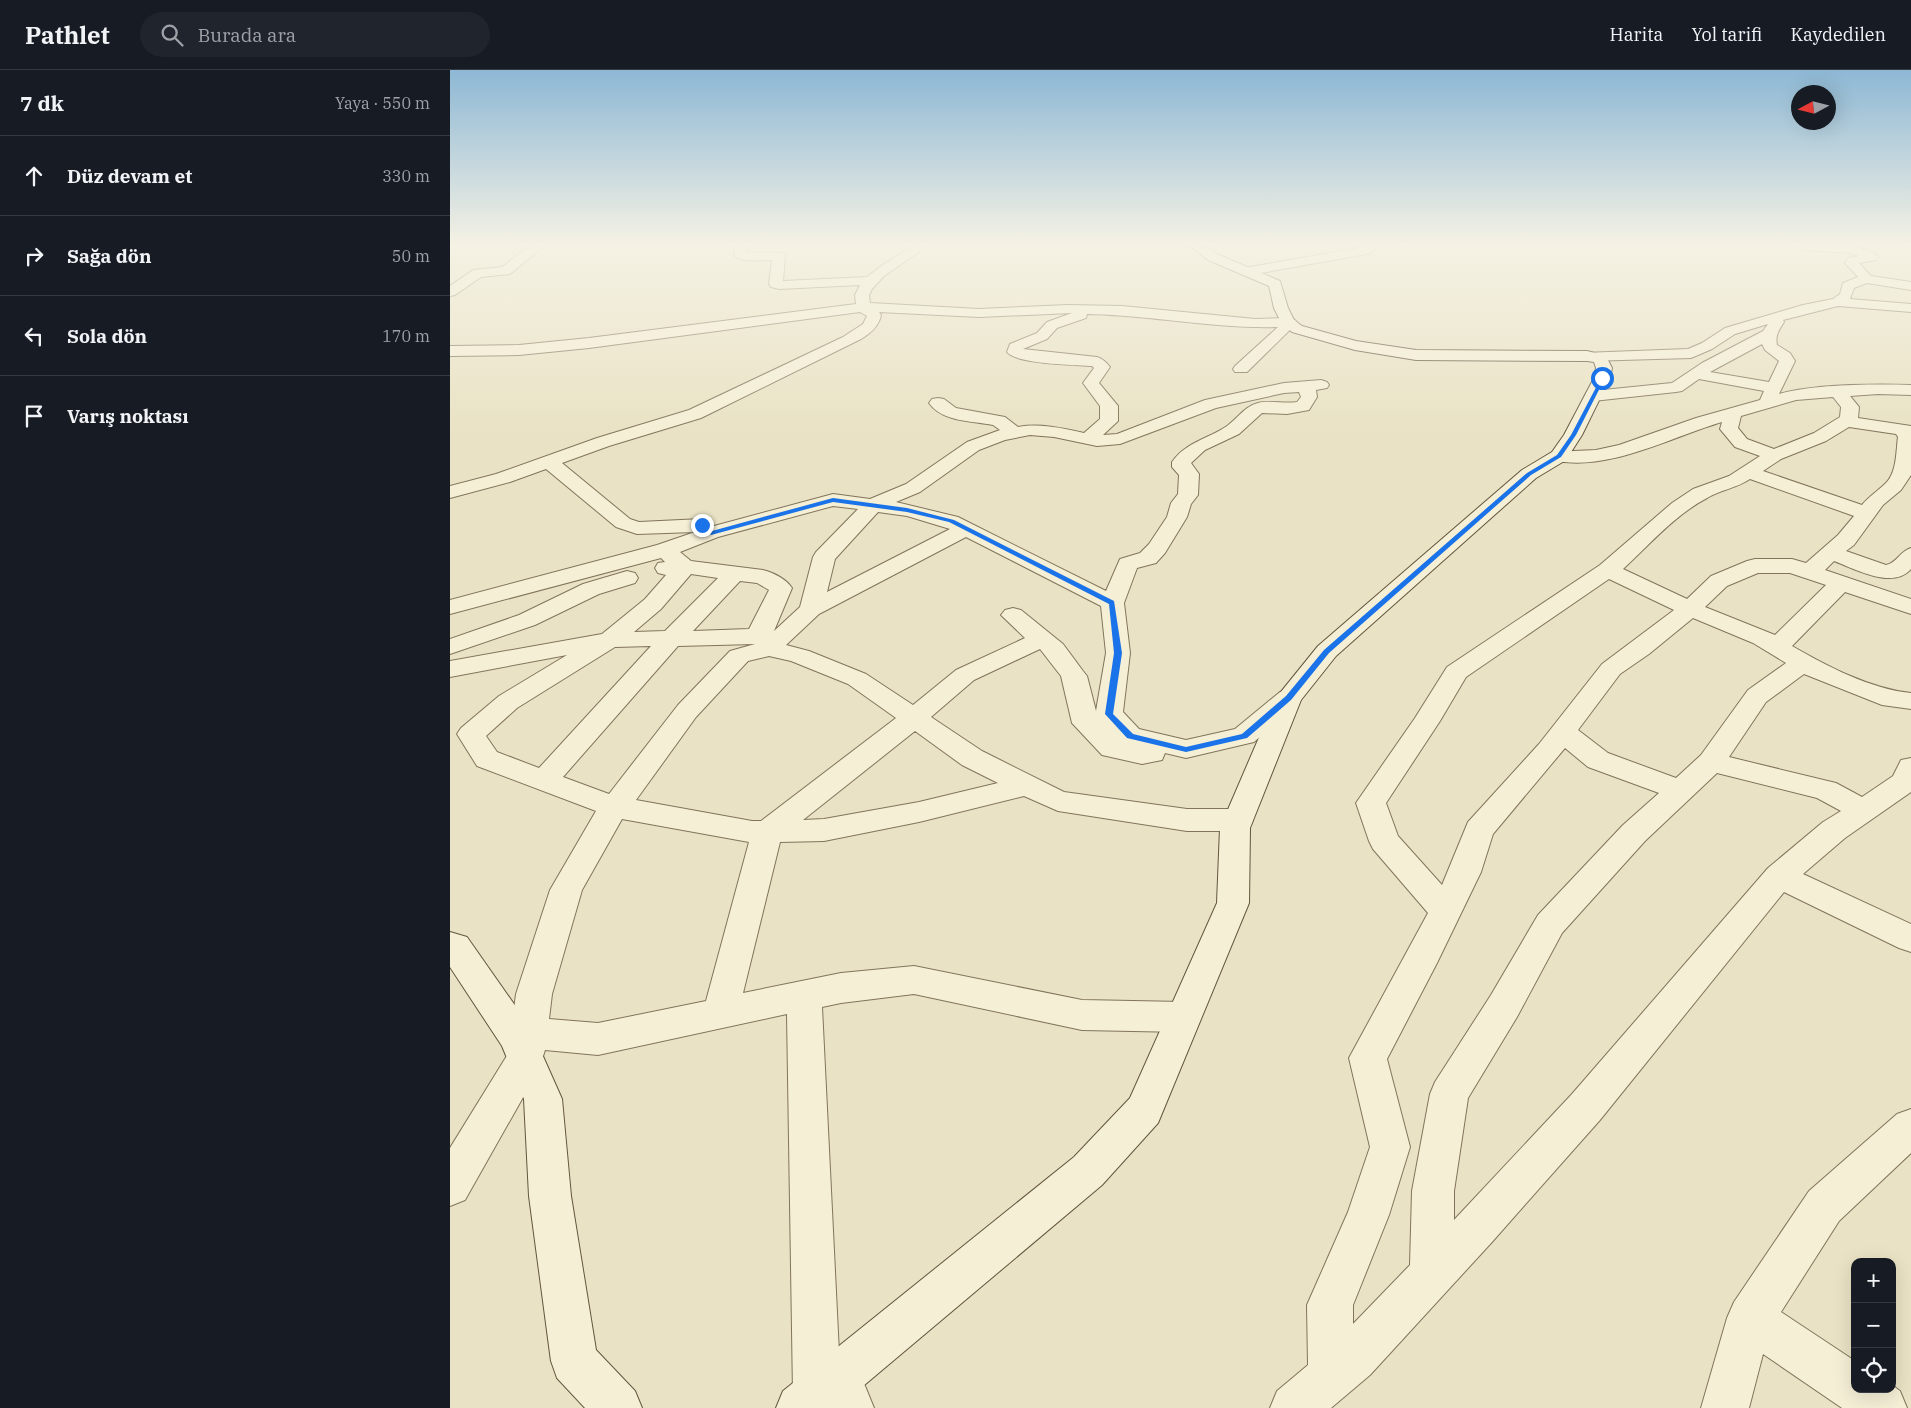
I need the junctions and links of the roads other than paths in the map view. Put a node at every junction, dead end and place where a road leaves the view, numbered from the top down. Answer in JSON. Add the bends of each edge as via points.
{"nodes":[{"id":1,"x":860,"y":307,"type":"edge"},
{"id":2,"x":863,"y":307,"type":"edge"},
{"id":3,"x":872,"y":307,"type":"edge"},
{"id":4,"x":1281,"y":307,"type":"edge"},
{"id":5,"x":1811,"y":307,"type":"edge"},
{"id":6,"x":1886,"y":307,"type":"edge"},
{"id":7,"x":1891,"y":308,"type":"junction"},
{"id":8,"x":1911,"y":308,"type":"edge"},
{"id":9,"x":1096,"y":310,"type":"junction"},
{"id":10,"x":1783,"y":315,"type":"junction"},
{"id":11,"x":1289,"y":323,"type":"junction"},
{"id":12,"x":1911,"y":325,"type":"edge"},
{"id":13,"x":1769,"y":334,"type":"junction"},
{"id":14,"x":453,"y":352,"type":"edge"},
{"id":15,"x":1587,"y":356,"type":"junction"},
{"id":16,"x":1241,"y":369,"type":"dead end"},
{"id":17,"x":1696,"y":374,"type":"junction"},
{"id":18,"x":1911,"y":390,"type":"edge"},
{"id":19,"x":1837,"y":391,"type":"junction"},
{"id":20,"x":1593,"y":396,"type":"junction"},
{"id":21,"x":1770,"y":396,"type":"junction"},
{"id":22,"x":938,"y":403,"type":"dead end"},
{"id":23,"x":1733,"y":414,"type":"junction"},
{"id":24,"x":1846,"y":421,"type":"junction"},
{"id":25,"x":1907,"y":430,"type":"edge"},
{"id":26,"x":1015,"y":433,"type":"junction"},
{"id":27,"x":1088,"y":439,"type":"junction"},
{"id":28,"x":1774,"y":455,"type":"junction"},
{"id":29,"x":1559,"y":456,"type":"junction"},
{"id":30,"x":549,"y":462,"type":"junction"},
{"id":31,"x":1747,"y":472,"type":"junction"},
{"id":32,"x":1905,"y":479,"type":"edge"},
{"id":33,"x":450,"y":492,"type":"edge"},
{"id":34,"x":873,"y":505,"type":"junction"},
{"id":35,"x":1866,"y":513,"type":"junction"},
{"id":36,"x":967,"y":528,"type":"junction"},
{"id":37,"x":711,"y":533,"type":"junction"},
{"id":38,"x":1911,"y":555,"type":"edge"},
{"id":39,"x":675,"y":558,"type":"junction"},
{"id":40,"x":1820,"y":562,"type":"junction"},
{"id":41,"x":1608,"y":570,"type":"junction"},
{"id":42,"x":735,"y":573,"type":"junction"},
{"id":43,"x":1842,"y":582,"type":"junction"},
{"id":44,"x":1112,"y":603,"type":"junction"},
{"id":45,"x":450,"y":607,"type":"edge"},
{"id":46,"x":1911,"y":607,"type":"edge"},
{"id":47,"x":1690,"y":608,"type":"junction"},
{"id":48,"x":812,"y":609,"type":"junction"},
{"id":49,"x":1013,"y":615,"type":"dead end"},
{"id":50,"x":671,"y":638,"type":"junction"},
{"id":51,"x":1042,"y":639,"type":"junction"},
{"id":52,"x":610,"y":640,"type":"junction"},
{"id":53,"x":766,"y":642,"type":"junction"},
{"id":54,"x":450,"y":647,"type":"edge"},
{"id":55,"x":1790,"y":655,"type":"junction"},
{"id":56,"x":450,"y":669,"type":"edge"},
{"id":57,"x":1289,"y":698,"type":"junction"},
{"id":58,"x":1911,"y":701,"type":"edge"},
{"id":59,"x":913,"y":719,"type":"junction"},
{"id":60,"x":1562,"y":731,"type":"junction"},
{"id":61,"x":1186,"y":749,"type":"junction"},
{"id":62,"x":1712,"y":762,"type":"junction"},
{"id":63,"x":1911,"y":767,"type":"edge"},
{"id":64,"x":544,"y":780,"type":"junction"},
{"id":65,"x":1029,"y":786,"type":"junction"},
{"id":66,"x":1681,"y":790,"type":"junction"},
{"id":67,"x":615,"y":807,"type":"junction"},
{"id":68,"x":1863,"y":810,"type":"junction"},
{"id":69,"x":1238,"y":820,"type":"junction"},
{"id":70,"x":767,"y":832,"type":"junction"},
{"id":71,"x":1779,"y":876,"type":"junction"},
{"id":72,"x":1446,"y":911,"type":"junction"},
{"id":73,"x":1911,"y":939,"type":"edge"},
{"id":74,"x":450,"y":945,"type":"edge"},
{"id":75,"x":804,"y":995,"type":"junction"},
{"id":76,"x":721,"y":1012,"type":"junction"},
{"id":77,"x":1183,"y":1017,"type":"junction"},
{"id":78,"x":527,"y":1045,"type":"junction"},
{"id":79,"x":1911,"y":1127,"type":"edge"},
{"id":80,"x":451,"y":1184,"type":"edge"},
{"id":81,"x":1432,"y":1275,"type":"junction"},
{"id":82,"x":1750,"y":1318,"type":"junction"},
{"id":83,"x":1332,"y":1376,"type":"junction"},
{"id":84,"x":1851,"y":1386,"type":"edge"},
{"id":85,"x":1861,"y":1393,"type":"edge"},
{"id":86,"x":826,"y":1396,"type":"edge"},
{"id":87,"x":618,"y":1408,"type":"edge"},
{"id":88,"x":1294,"y":1408,"type":"edge"},
{"id":89,"x":1725,"y":1408,"type":"edge"},
{"id":90,"x":1883,"y":1408,"type":"edge"}],
"edges":[{"from":1,"to":14,"type":"street","via":[[589,343]]},
{"from":2,"to":30,"type":"street","via":[[874,315],[874,321],[848,340],[695,414]]},
{"from":3,"to":9,"type":"street","via":[[979,313]]},
{"from":4,"to":11,"type":"street"},
{"from":5,"to":10,"type":"street"},
{"from":6,"to":7,"type":"street"},
{"from":7,"to":8,"type":"street"},
{"from":7,"to":12,"type":"street"},
{"from":9,"to":11,"type":"street"},
{"from":9,"to":27,"type":"street","via":[[1052,325],[1042,336],[1015,347],[1015,352],[1021,355],[1097,362],[1102,367],[1091,383],[1109,406],[1109,421]]},
{"from":10,"to":13,"type":"street"},
{"from":10,"to":15,"type":"street","via":[[1730,331],[1691,352]]},
{"from":11,"to":15,"type":"street","via":[[1297,329],[1355,345],[1416,355]]},
{"from":11,"to":16,"type":"street"},
{"from":13,"to":17,"type":"street"},
{"from":13,"to":21,"type":"street","via":[[1770,347],[1785,356],[1787,361]]},
{"from":15,"to":20,"type":"street","via":[[1600,359],[1604,368]]},
{"from":17,"to":20,"type":"street","via":[[1676,387]]},
{"from":17,"to":21,"type":"street"},
{"from":18,"to":19,"type":"street"},
{"from":19,"to":21,"type":"street"},
{"from":19,"to":24,"type":"street","via":[[1850,407]]},
{"from":20,"to":29,"type":"street"},
{"from":21,"to":23,"type":"street"},
{"from":22,"to":26,"type":"street","via":[[951,412],[999,421]]},
{"from":23,"to":28,"type":"street","via":[[1729,429],[1740,443]]},
{"from":23,"to":29,"type":"street","via":[[1625,449],[1596,456]]},
{"from":24,"to":25,"type":"street"},
{"from":24,"to":28,"type":"street","via":[[1820,437]]},
{"from":25,"to":32,"type":"street","via":[[1902,474]]},
{"from":26,"to":27,"type":"street","via":[[1030,430]]},
{"from":26,"to":34,"type":"street","via":[[973,446],[913,488]]},
{"from":27,"to":44,"type":"street","via":[[1120,439],[1211,404],[1284,388],[1313,386],[1303,406],[1262,406],[1233,430],[1199,446],[1181,462],[1190,474],[1188,495],[1157,548],[1148,558],[1128,564]]},
{"from":28,"to":31,"type":"street"},
{"from":29,"to":57,"type":"street","via":[[1522,480],[1326,651]]},
{"from":30,"to":33,"type":"street"},
{"from":30,"to":37,"type":"street","via":[[623,524],[637,528],[702,525]]},
{"from":31,"to":35,"type":"street"},
{"from":31,"to":41,"type":"street","via":[[1736,480],[1700,493],[1679,507]]},
{"from":32,"to":35,"type":"street"},
{"from":34,"to":36,"type":"street","via":[[907,510]]},
{"from":34,"to":37,"type":"street","via":[[833,500]]},
{"from":34,"to":48,"type":"street","via":[[824,557]]},
{"from":35,"to":40,"type":"street","via":[[1846,540]]},
{"from":36,"to":44,"type":"street"},
{"from":36,"to":48,"type":"street"},
{"from":37,"to":39,"type":"street"},
{"from":38,"to":40,"type":"street","via":[[1899,569],[1885,572]]},
{"from":39,"to":42,"type":"street"},
{"from":39,"to":45,"type":"street"},
{"from":39,"to":52,"type":"street","via":[[653,604]]},
{"from":39,"to":54,"type":"street","via":[[659,569],[591,589],[528,620]]},
{"from":40,"to":43,"type":"street"},
{"from":40,"to":47,"type":"street","via":[[1755,566],[1719,581]]},
{"from":41,"to":47,"type":"street"},
{"from":41,"to":72,"type":"street","via":[[1456,672],[1371,803],[1384,841]]},
{"from":42,"to":50,"type":"street"},
{"from":42,"to":53,"type":"street","via":[[763,577],[782,588],[761,630]]},
{"from":43,"to":46,"type":"street"},
{"from":43,"to":55,"type":"street"},
{"from":44,"to":61,"type":"street","via":[[1118,653],[1108,714],[1130,736]]},
{"from":47,"to":55,"type":"street","via":[[1762,638]]},
{"from":47,"to":60,"type":"street","via":[[1611,669]]},
{"from":48,"to":53,"type":"street"},
{"from":49,"to":51,"type":"street"},
{"from":50,"to":52,"type":"street"},
{"from":50,"to":53,"type":"street"},
{"from":50,"to":64,"type":"street"},
{"from":51,"to":59,"type":"street","via":[[965,675]]},
{"from":51,"to":61,"type":"street","via":[[1054,649],[1074,676],[1086,723],[1112,749],[1142,755]]},
{"from":52,"to":56,"type":"street"},
{"from":52,"to":64,"type":"street","via":[[508,702],[471,734],[487,759]]},
{"from":53,"to":59,"type":"street","via":[[857,679]]},
{"from":53,"to":67,"type":"street","via":[[739,656],[687,711]]},
{"from":55,"to":58,"type":"street","via":[[1819,672],[1891,699]]},
{"from":55,"to":62,"type":"street","via":[[1757,696]]},
{"from":57,"to":61,"type":"street","via":[[1244,736]]},
{"from":57,"to":69,"type":"street"},
{"from":59,"to":65,"type":"street","via":[[972,758]]},
{"from":59,"to":70,"type":"street"},
{"from":60,"to":66,"type":"street","via":[[1598,760]]},
{"from":60,"to":72,"type":"street","via":[[1479,830],[1465,872]]},
{"from":62,"to":66,"type":"street"},
{"from":62,"to":68,"type":"street","via":[[1826,790]]},
{"from":63,"to":68,"type":"street","via":[[1905,782]]},
{"from":64,"to":67,"type":"street"},
{"from":65,"to":69,"type":"street","via":[[1058,801],[1187,820]]},
{"from":65,"to":70,"type":"street","via":[[824,830]]},
{"from":66,"to":81,"type":"street","via":[[1634,833],[1550,924],[1449,1094],[1434,1191]]},
{"from":67,"to":70,"type":"street"},
{"from":67,"to":78,"type":"street","via":[[566,890],[534,994]]},
{"from":68,"to":71,"type":"street"},
{"from":69,"to":77,"type":"street","via":[[1235,828],[1233,903]]},
{"from":70,"to":76,"type":"street"},
{"from":71,"to":73,"type":"street"},
{"from":71,"to":81,"type":"street","via":[[1586,1107]]},
{"from":72,"to":83,"type":"street","via":[[1368,1058],[1390,1148],[1368,1215],[1330,1305]]},
{"from":74,"to":78,"type":"street","via":[[455,947],[518,1038]]},
{"from":75,"to":76,"type":"street"},
{"from":75,"to":77,"type":"street","via":[[914,980],[1082,1015]]},
{"from":75,"to":86,"type":"street"},
{"from":76,"to":78,"type":"street","via":[[598,1039]]},
{"from":77,"to":86,"type":"street","via":[[1144,1110],[1088,1171]]},
{"from":78,"to":80,"type":"street"},
{"from":78,"to":87,"type":"street","via":[[543,1099],[550,1196],[574,1362]]},
{"from":79,"to":82,"type":"street","via":[[1824,1206]]},
{"from":81,"to":83,"type":"street"},
{"from":82,"to":84,"type":"street"},
{"from":82,"to":89,"type":"street"},
{"from":83,"to":88,"type":"street"},
{"from":85,"to":90,"type":"street"}]}
